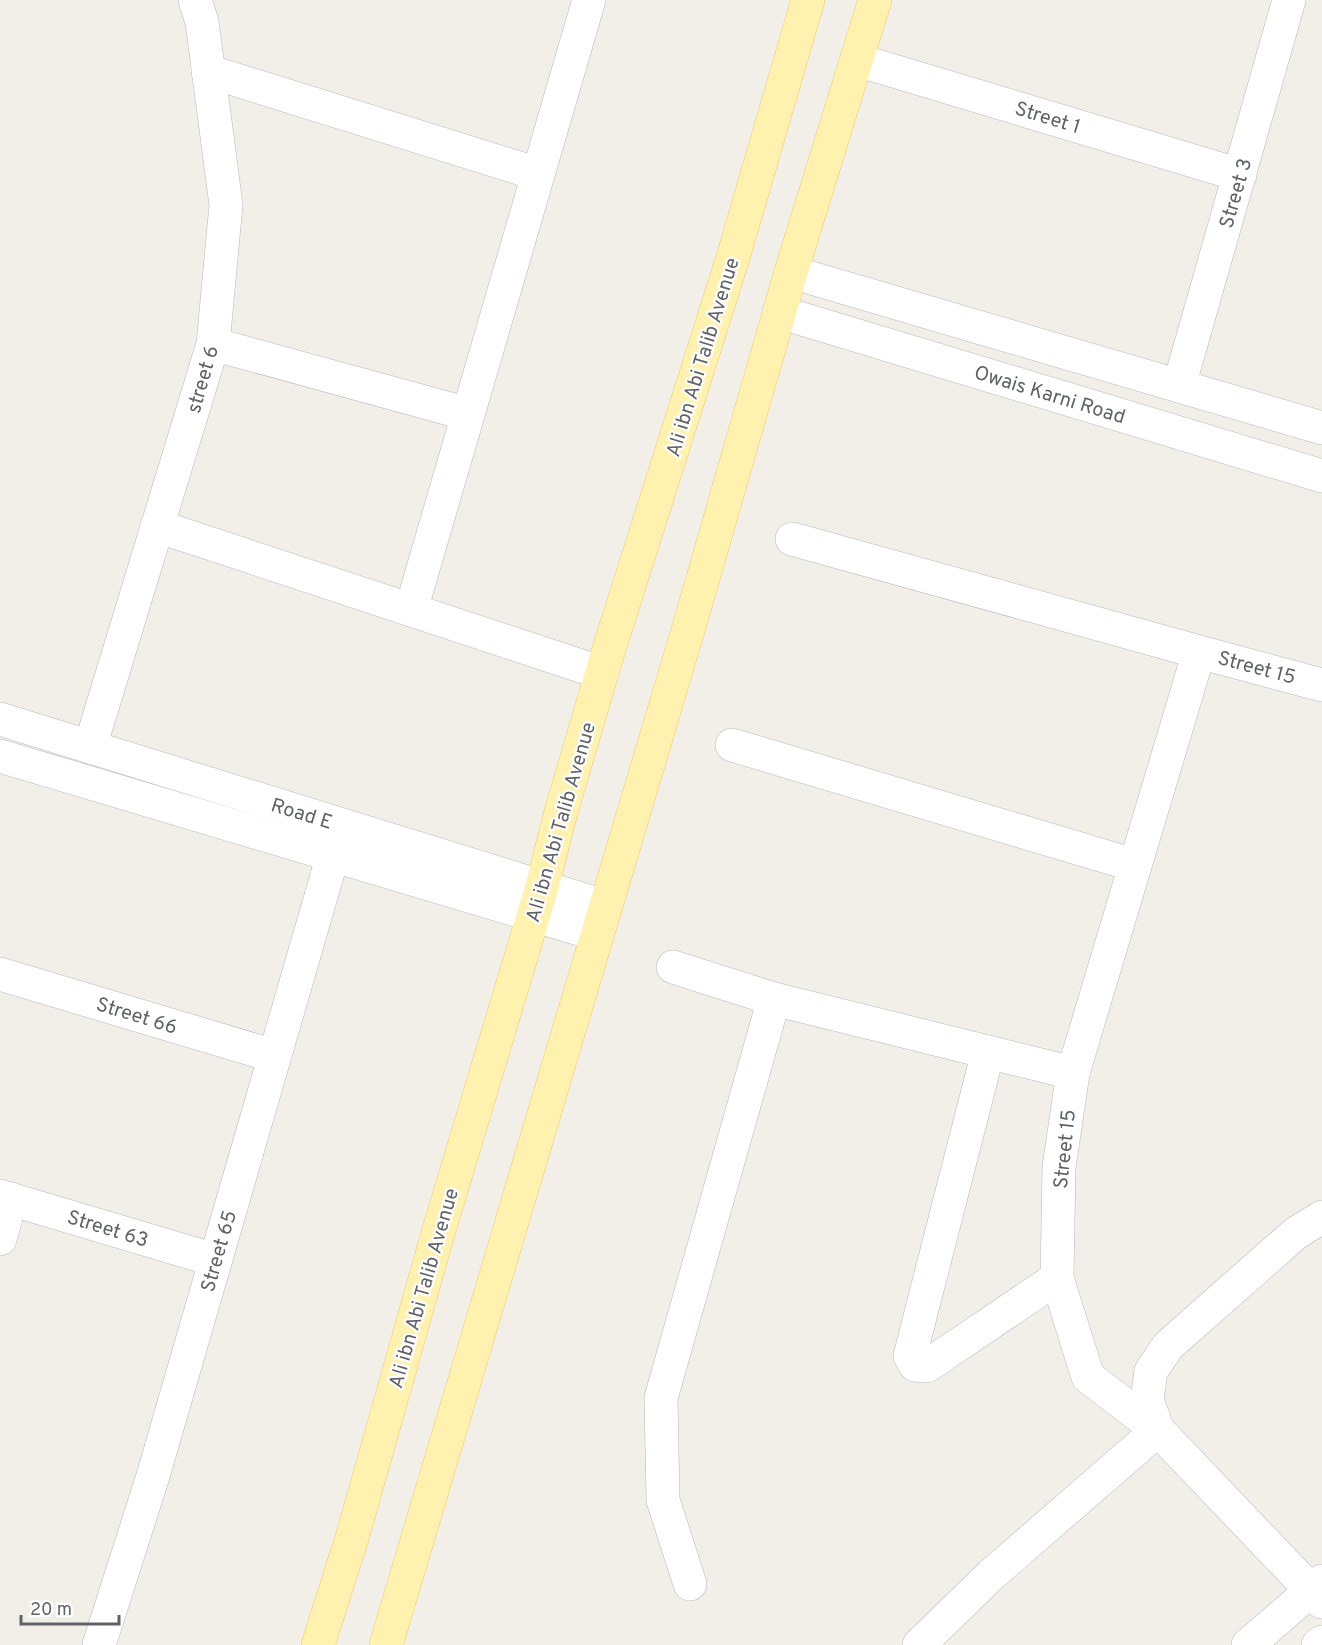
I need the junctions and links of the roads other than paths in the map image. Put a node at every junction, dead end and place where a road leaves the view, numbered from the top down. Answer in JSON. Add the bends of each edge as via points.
{"nodes":[{"id":1,"x":195,"y":0,"type":"edge"},
{"id":2,"x":589,"y":0,"type":"edge"},
{"id":3,"x":808,"y":0,"type":"edge"},
{"id":4,"x":875,"y":0,"type":"edge"},
{"id":5,"x":1289,"y":0,"type":"edge"},
{"id":6,"x":857,"y":60,"type":"junction"},
{"id":7,"x":208,"y":71,"type":"junction"},
{"id":8,"x":538,"y":174,"type":"junction"},
{"id":9,"x":1240,"y":175,"type":"junction"},
{"id":10,"x":791,"y":272,"type":"junction"},
{"id":11,"x":779,"y":312,"type":"junction"},
{"id":12,"x":213,"y":344,"type":"junction"},
{"id":13,"x":1179,"y":386,"type":"junction"},
{"id":14,"x":468,"y":414,"type":"junction"},
{"id":15,"x":1322,"y":428,"type":"edge"},
{"id":16,"x":1322,"y":476,"type":"edge"},
{"id":17,"x":157,"y":526,"type":"junction"},
{"id":18,"x":792,"y":539,"type":"dead end"},
{"id":19,"x":411,"y":610,"type":"junction"},
{"id":20,"x":1199,"y":652,"type":"junction"},
{"id":21,"x":602,"y":673,"type":"junction"},
{"id":22,"x":1322,"y":685,"type":"edge"},
{"id":23,"x":0,"y":719,"type":"edge"},
{"id":24,"x":732,"y":745,"type":"dead end"},
{"id":25,"x":90,"y":747,"type":"junction"},
{"id":26,"x":0,"y":756,"type":"edge"},
{"id":27,"x":333,"y":855,"type":"junction"},
{"id":28,"x":1134,"y":865,"type":"junction"},
{"id":29,"x":538,"y":901,"type":"junction"},
{"id":30,"x":600,"y":920,"type":"junction"},
{"id":31,"x":673,"y":967,"type":"dead end"},
{"id":32,"x":0,"y":974,"type":"edge"},
{"id":33,"x":774,"y":999,"type":"junction"},
{"id":34,"x":988,"y":1052,"type":"junction"},
{"id":35,"x":274,"y":1056,"type":"junction"},
{"id":36,"x":1073,"y":1073,"type":"junction"},
{"id":37,"x":6,"y":1198,"type":"edge"},
{"id":38,"x":1322,"y":1217,"type":"edge"},
{"id":39,"x":0,"y":1239,"type":"edge"},
{"id":40,"x":215,"y":1260,"type":"junction"},
{"id":41,"x":1057,"y":1278,"type":"junction"},
{"id":42,"x":1158,"y":1430,"type":"junction"},
{"id":43,"x":690,"y":1584,"type":"dead end"},
{"id":44,"x":1319,"y":1591,"type":"edge"},
{"id":45,"x":1322,"y":1642,"type":"edge"},
{"id":46,"x":99,"y":1645,"type":"edge"},
{"id":47,"x":318,"y":1645,"type":"edge"},
{"id":48,"x":386,"y":1645,"type":"edge"},
{"id":49,"x":919,"y":1645,"type":"edge"},
{"id":50,"x":1248,"y":1645,"type":"edge"},
{"id":51,"x":1318,"y":1645,"type":"edge"}],
"edges":[{"from":1,"to":7,"type":"street","name":"street 6"},
{"from":2,"to":8,"type":"street"},
{"from":3,"to":21,"type":"main road","name":"Ali ibn Abi Talib Avenue","via":[[732,261]]},
{"from":4,"to":6,"type":"main road"},
{"from":5,"to":9,"type":"street","name":"Street 3"},
{"from":6,"to":9,"type":"street","name":"Street 1"},
{"from":6,"to":10,"type":"main road"},
{"from":7,"to":8,"type":"street"},
{"from":7,"to":12,"type":"street","name":"street 6","via":[[226,205]]},
{"from":8,"to":14,"type":"street"},
{"from":9,"to":13,"type":"street","name":"Street 3"},
{"from":10,"to":11,"type":"main road"},
{"from":10,"to":13,"type":"street"},
{"from":11,"to":16,"type":"street","name":"Owais Karni Road"},
{"from":11,"to":30,"type":"main road"},
{"from":12,"to":14,"type":"street"},
{"from":12,"to":17,"type":"street","name":"street 6"},
{"from":13,"to":15,"type":"street"},
{"from":14,"to":19,"type":"street"},
{"from":17,"to":19,"type":"street"},
{"from":17,"to":25,"type":"street","name":"street 6"},
{"from":18,"to":20,"type":"street"},
{"from":19,"to":21,"type":"street"},
{"from":20,"to":22,"type":"street","name":"Street 15"},
{"from":20,"to":28,"type":"street","name":"Street 15"},
{"from":21,"to":29,"type":"main road","name":"Ali ibn Abi Talib Avenue"},
{"from":23,"to":25,"type":"street","name":"Road E"},
{"from":24,"to":28,"type":"street"},
{"from":25,"to":29,"type":"street","name":"Road E"},
{"from":26,"to":27,"type":"street","name":"Road E"},
{"from":27,"to":29,"type":"street","name":"Road E"},
{"from":27,"to":35,"type":"street","name":"Street 65"},
{"from":28,"to":36,"type":"street","name":"Street 15"},
{"from":29,"to":30,"type":"street","name":"Road E"},
{"from":29,"to":47,"type":"main road","name":"Ali ibn Abi Talib Avenue"},
{"from":30,"to":48,"type":"main road"},
{"from":31,"to":33,"type":"street"},
{"from":32,"to":35,"type":"street","name":"Street 66"},
{"from":33,"to":34,"type":"street"},
{"from":33,"to":43,"type":"street","via":[[661,1398],[663,1500]]},
{"from":34,"to":36,"type":"street"},
{"from":34,"to":41,"type":"street","via":[[910,1356],[915,1365],[927,1366]]},
{"from":35,"to":40,"type":"street","name":"Street 65"},
{"from":36,"to":41,"type":"street","name":"Street 15","via":[[1059,1167]]},
{"from":37,"to":39,"type":"street"},
{"from":37,"to":40,"type":"street","name":"Street 63"},
{"from":38,"to":42,"type":"street","via":[[1296,1233],[1168,1347],[1151,1371],[1146,1400]]},
{"from":40,"to":46,"type":"street","name":"Street 65"},
{"from":41,"to":42,"type":"street","name":"Street 15","via":[[1088,1377]]},
{"from":42,"to":44,"type":"street"},
{"from":42,"to":49,"type":"street","via":[[991,1575]]},
{"from":44,"to":50,"type":"street"},
{"from":45,"to":51,"type":"street"}]}
